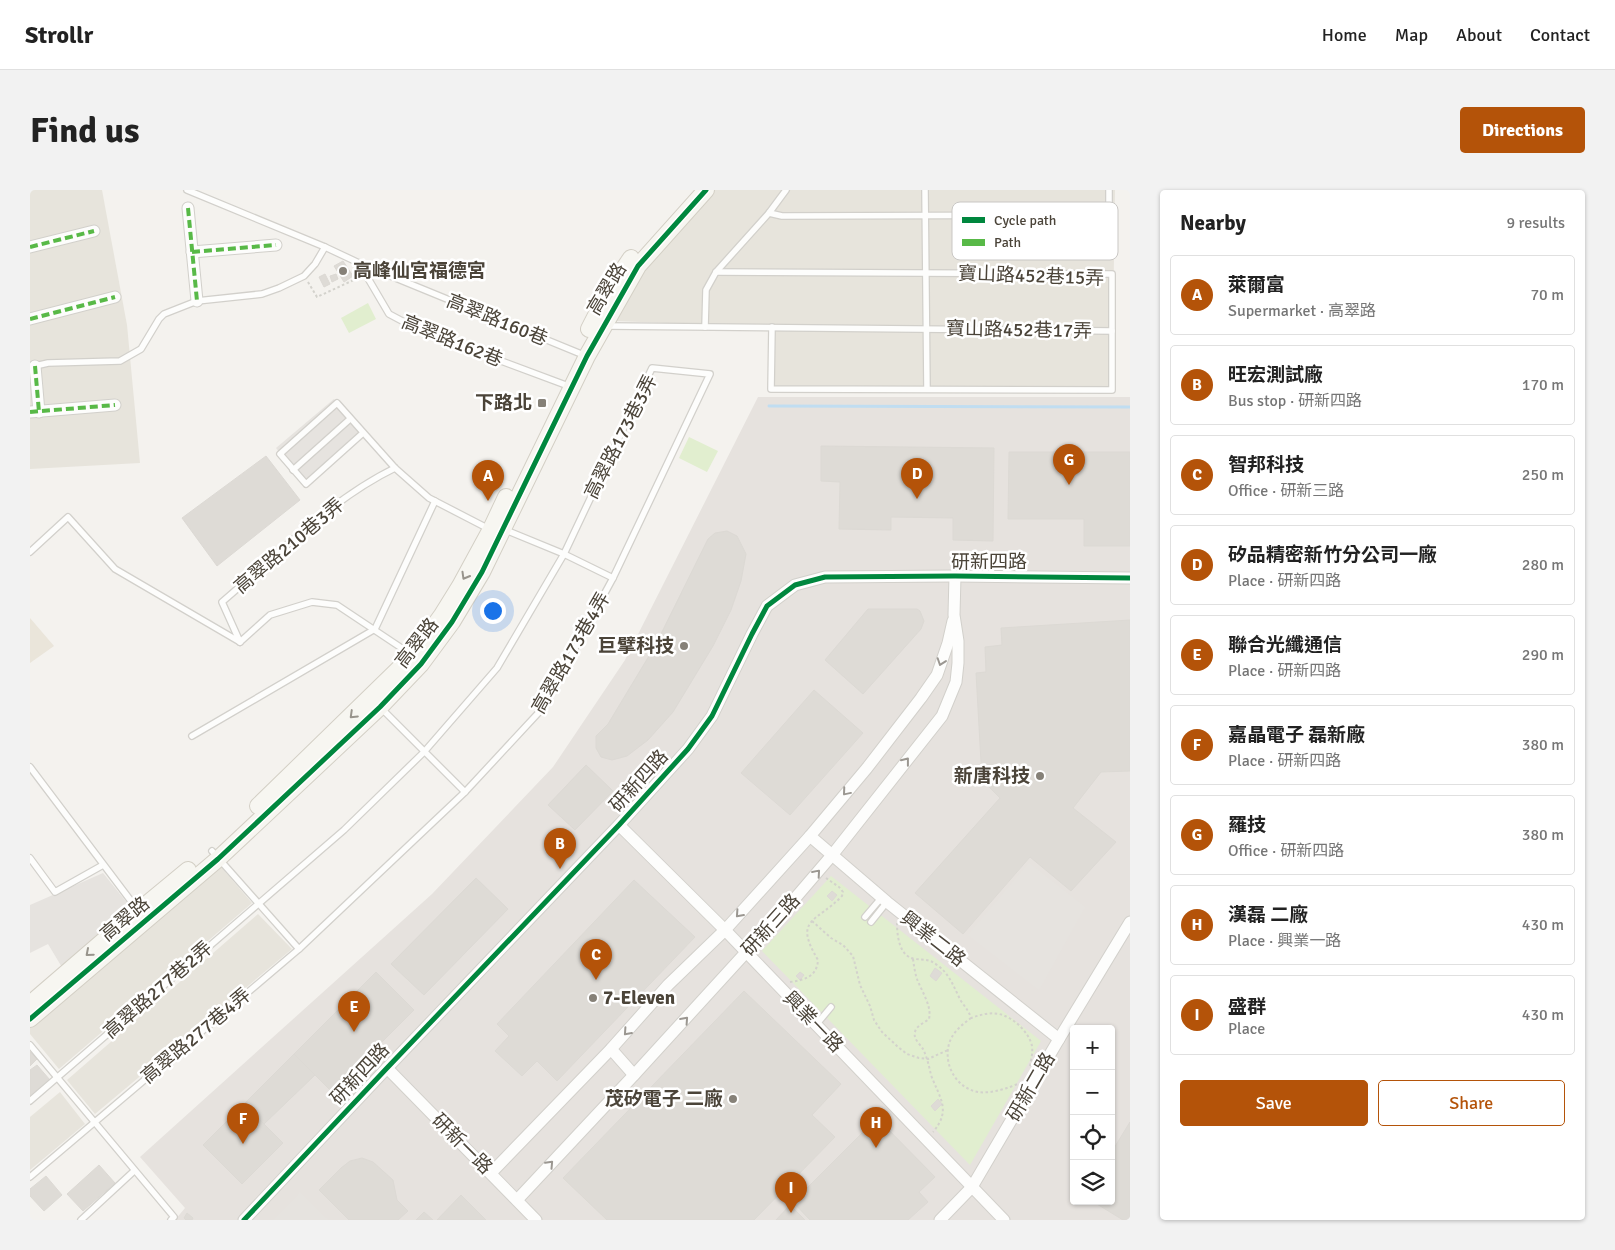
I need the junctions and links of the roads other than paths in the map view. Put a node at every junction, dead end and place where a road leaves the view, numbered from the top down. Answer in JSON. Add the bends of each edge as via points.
{"nodes":[{"id":1,"x":187,"y":190,"type":"edge"},
{"id":2,"x":693,"y":190,"type":"edge"},
{"id":3,"x":706,"y":190,"type":"edge"},
{"id":4,"x":786,"y":190,"type":"edge"},
{"id":5,"x":925,"y":190,"type":"edge"},
{"id":6,"x":188,"y":208,"type":"dead end"},
{"id":7,"x":769,"y":213,"type":"junction"},
{"id":8,"x":924,"y":215,"type":"junction"},
{"id":9,"x":952,"y":215,"type":"edge"},
{"id":10,"x":94,"y":231,"type":"dead end"},
{"id":11,"x":276,"y":245,"type":"dead end"},
{"id":12,"x":325,"y":246,"type":"junction"},
{"id":13,"x":30,"y":247,"type":"edge"},
{"id":14,"x":192,"y":252,"type":"junction"},
{"id":15,"x":359,"y":263,"type":"junction"},
{"id":16,"x":716,"y":272,"type":"junction"},
{"id":17,"x":927,"y":273,"type":"junction"},
{"id":18,"x":115,"y":297,"type":"dead end"},
{"id":19,"x":197,"y":301,"type":"junction"},
{"id":20,"x":30,"y":319,"type":"edge"},
{"id":21,"x":596,"y":326,"type":"junction"},
{"id":22,"x":705,"y":327,"type":"junction"},
{"id":23,"x":772,"y":327,"type":"junction"},
{"id":24,"x":927,"y":329,"type":"junction"},
{"id":25,"x":1112,"y":331,"type":"junction"},
{"id":26,"x":582,"y":354,"type":"junction"},
{"id":27,"x":33,"y":367,"type":"edge"},
{"id":28,"x":710,"y":374,"type":"joint"},
{"id":29,"x":566,"y":386,"type":"junction"},
{"id":30,"x":927,"y":390,"type":"junction"},
{"id":31,"x":115,"y":405,"type":"dead end"},
{"id":32,"x":34,"y":412,"type":"edge"},
{"id":33,"x":350,"y":420,"type":"junction"},
{"id":34,"x":363,"y":433,"type":"junction"},
{"id":35,"x":395,"y":468,"type":"junction"},
{"id":36,"x":293,"y":470,"type":"junction"},
{"id":37,"x":435,"y":501,"type":"junction"},
{"id":38,"x":498,"y":529,"type":"junction"},
{"id":39,"x":30,"y":552,"type":"edge"},
{"id":40,"x":564,"y":554,"type":"junction"},
{"id":41,"x":955,"y":576,"type":"junction"},
{"id":42,"x":613,"y":578,"type":"junction"},
{"id":43,"x":1130,"y":578,"type":"edge"},
{"id":44,"x":954,"y":614,"type":"junction"},
{"id":45,"x":375,"y":630,"type":"junction"},
{"id":46,"x":240,"y":642,"type":"junction"},
{"id":47,"x":417,"y":660,"type":"junction"},
{"id":48,"x":376,"y":702,"type":"junction"},
{"id":49,"x":192,"y":736,"type":"dead end"},
{"id":50,"x":424,"y":752,"type":"junction"},
{"id":51,"x":30,"y":767,"type":"edge"},
{"id":52,"x":465,"y":792,"type":"junction"},
{"id":53,"x":619,"y":825,"type":"junction"},
{"id":54,"x":810,"y":836,"type":"junction"},
{"id":55,"x":833,"y":854,"type":"junction"},
{"id":56,"x":215,"y":855,"type":"junction"},
{"id":57,"x":30,"y":858,"type":"edge"},
{"id":58,"x":102,"y":865,"type":"junction"},
{"id":59,"x":884,"y":900,"type":"junction"},
{"id":60,"x":259,"y":903,"type":"junction"},
{"id":61,"x":142,"y":916,"type":"junction"},
{"id":62,"x":865,"y":917,"type":"dead end"},
{"id":63,"x":871,"y":922,"type":"dead end"},
{"id":64,"x":1130,"y":922,"type":"edge"},
{"id":65,"x":725,"y":930,"type":"junction"},
{"id":66,"x":299,"y":949,"type":"junction"},
{"id":67,"x":746,"y":952,"type":"junction"},
{"id":68,"x":30,"y":1004,"type":"edge"},
{"id":69,"x":831,"y":1007,"type":"dead end"},
{"id":70,"x":30,"y":1019,"type":"edge"},
{"id":71,"x":816,"y":1025,"type":"junction"},
{"id":72,"x":1059,"y":1038,"type":"junction"},
{"id":73,"x":30,"y":1045,"type":"edge"},
{"id":74,"x":611,"y":1049,"type":"junction"},
{"id":75,"x":387,"y":1068,"type":"junction"},
{"id":76,"x":634,"y":1075,"type":"junction"},
{"id":77,"x":57,"y":1077,"type":"junction"},
{"id":78,"x":30,"y":1101,"type":"edge"},
{"id":79,"x":94,"y":1122,"type":"junction"},
{"id":80,"x":134,"y":1171,"type":"junction"},
{"id":81,"x":491,"y":1173,"type":"junction"},
{"id":82,"x":30,"y":1177,"type":"edge"},
{"id":83,"x":972,"y":1187,"type":"junction"},
{"id":84,"x":517,"y":1200,"type":"junction"},
{"id":85,"x":172,"y":1218,"type":"edge"},
{"id":86,"x":81,"y":1220,"type":"edge"},
{"id":87,"x":244,"y":1220,"type":"edge"},
{"id":88,"x":536,"y":1220,"type":"edge"},
{"id":89,"x":940,"y":1220,"type":"edge"},
{"id":90,"x":1004,"y":1220,"type":"edge"}],
"edges":[{"from":1,"to":12,"type":"lane","name":"高翠路160巷"},
{"from":2,"to":21,"type":"street","name":"高翠路","via":[[627,264],[608,292]]},
{"from":3,"to":21,"type":"street","name":"高翠路","via":[[638,266]]},
{"from":4,"to":7,"type":"lane"},
{"from":5,"to":8,"type":"lane"},
{"from":6,"to":14,"type":"street"},
{"from":7,"to":8,"type":"lane","via":[[782,216]]},
{"from":7,"to":16,"type":"lane"},
{"from":8,"to":9,"type":"lane"},
{"from":8,"to":17,"type":"lane"},
{"from":10,"to":13,"type":"street"},
{"from":11,"to":14,"type":"street"},
{"from":12,"to":15,"type":"lane","name":"高翠路160巷"},
{"from":12,"to":19,"type":"lane","via":[[304,276],[279,288],[262,294]]},
{"from":14,"to":19,"type":"street"},
{"from":15,"to":26,"type":"lane","name":"高翠路160巷"},
{"from":15,"to":29,"type":"lane","name":"高翠路162巷","via":[[389,314],[422,331]]},
{"from":16,"to":17,"type":"lane"},
{"from":16,"to":22,"type":"lane","via":[[706,290]]},
{"from":17,"to":24,"type":"lane"},
{"from":17,"to":25,"type":"lane","name":"寶山路452巷15弄","via":[[1112,274]]},
{"from":18,"to":20,"type":"street"},
{"from":19,"to":27,"type":"lane","via":[[164,314],[141,349],[120,361],[48,363]]},
{"from":21,"to":22,"type":"lane","name":"寶山路452巷17弄"},
{"from":21,"to":26,"type":"street","name":"高翠路"},
{"from":22,"to":23,"type":"lane","name":"寶山路452巷17弄"},
{"from":23,"to":24,"type":"lane","name":"寶山路452巷17弄"},
{"from":23,"to":30,"type":"lane","via":[[771,389]]},
{"from":24,"to":25,"type":"lane","name":"寶山路452巷17弄"},
{"from":24,"to":30,"type":"lane"},
{"from":25,"to":30,"type":"lane","name":"寶山路452巷17弄","via":[[1112,390]]},
{"from":26,"to":29,"type":"street","name":"高翠路"},
{"from":27,"to":32,"type":"street"},
{"from":28,"to":40,"type":"lane","name":"高翠路173巷3弄","via":[[652,368]]},
{"from":28,"to":42,"type":"lane","name":"高翠路173巷4弄"},
{"from":29,"to":38,"type":"street","name":"高翠路"},
{"from":31,"to":32,"type":"street"},
{"from":33,"to":34,"type":"lane"},
{"from":33,"to":36,"type":"lane"},
{"from":33,"to":36,"type":"lane","via":[[337,403],[322,416],[280,454]]},
{"from":34,"to":35,"type":"lane"},
{"from":34,"to":36,"type":"lane","via":[[306,484]]},
{"from":35,"to":37,"type":"lane"},
{"from":35,"to":46,"type":"lane","name":"高翠路210巷3弄","via":[[336,504],[222,602]]},
{"from":37,"to":38,"type":"lane"},
{"from":37,"to":45,"type":"lane"},
{"from":38,"to":40,"type":"lane"},
{"from":38,"to":47,"type":"street","name":"高翠路"},
{"from":39,"to":46,"type":"lane","via":[[68,517],[115,569]]},
{"from":40,"to":42,"type":"lane"},
{"from":40,"to":50,"type":"lane","name":"高翠路277巷2弄","via":[[497,668]]},
{"from":41,"to":43,"type":"street","name":"研新四路"},
{"from":41,"to":44,"type":"street","name":"研新三路"},
{"from":41,"to":53,"type":"street","name":"研新四路","via":[[825,577],[795,585],[767,606],[712,716],[688,749]]},
{"from":42,"to":52,"type":"lane","name":"高翠路173巷4弄","via":[[542,708]]},
{"from":44,"to":54,"type":"street","name":"研新三路","one_way":true,"via":[[937,675],[867,768]]},
{"from":55,"to":44,"type":"street","name":"研新三路","one_way":true,"via":[[942,716],[956,682],[958,641]]},
{"from":45,"to":46,"type":"lane","via":[[338,605],[312,602],[270,615]]},
{"from":45,"to":47,"type":"lane"},
{"from":45,"to":49,"type":"lane"},
{"from":47,"to":48,"type":"street","name":"高翠路"},
{"from":48,"to":50,"type":"lane"},
{"from":48,"to":56,"type":"street","name":"高翠路"},
{"from":50,"to":52,"type":"lane"},
{"from":50,"to":60,"type":"lane","name":"高翠路277巷2弄","via":[[344,830]]},
{"from":51,"to":58,"type":"lane"},
{"from":52,"to":66,"type":"lane","name":"高翠路173巷4弄"},
{"from":53,"to":65,"type":"street","name":"興業一路"},
{"from":53,"to":75,"type":"street","name":"研新四路"},
{"from":54,"to":55,"type":"street","name":"興業二路"},
{"from":54,"to":65,"type":"street","name":"研新三路","one_way":true},
{"from":55,"to":59,"type":"street","name":"興業二路"},
{"from":67,"to":55,"type":"street","name":"研新三路","one_way":true},
{"from":56,"to":60,"type":"lane"},
{"from":56,"to":61,"type":"street","name":"高翠路"},
{"from":57,"to":58,"type":"lane","via":[[55,892]]},
{"from":58,"to":61,"type":"lane"},
{"from":59,"to":62,"type":"lane"},
{"from":59,"to":63,"type":"lane"},
{"from":59,"to":72,"type":"street","name":"興業二路"},
{"from":60,"to":66,"type":"lane"},
{"from":60,"to":77,"type":"lane","name":"高翠路277巷2弄"},
{"from":61,"to":68,"type":"street","name":"高翠路","one_way":true},
{"from":61,"to":70,"type":"street","name":"高翠路"},
{"from":64,"to":72,"type":"street","name":"研新二路"},
{"from":65,"to":67,"type":"street","name":"興業一路"},
{"from":65,"to":74,"type":"street","name":"研新三路","one_way":true,"via":[[668,985]]},
{"from":66,"to":79,"type":"lane","name":"高翠路277巷4弄"},
{"from":67,"to":71,"type":"street","name":"興業一路"},
{"from":76,"to":67,"type":"street","name":"研新三路","one_way":true},
{"from":69,"to":71,"type":"lane"},
{"from":71,"to":83,"type":"street","name":"興業一路"},
{"from":72,"to":83,"type":"street","name":"研新二路"},
{"from":73,"to":77,"type":"lane"},
{"from":74,"to":76,"type":"street"},
{"from":74,"to":81,"type":"street","name":"研新三路"},
{"from":75,"to":81,"type":"street","name":"研新一路"},
{"from":75,"to":87,"type":"street","name":"研新四路"},
{"from":84,"to":76,"type":"street","name":"研新三路","one_way":true},
{"from":77,"to":78,"type":"lane","name":"高翠路277巷2弄"},
{"from":77,"to":79,"type":"lane"},
{"from":79,"to":80,"type":"lane"},
{"from":79,"to":82,"type":"lane","name":"高翠路277巷4弄"},
{"from":80,"to":85,"type":"lane"},
{"from":80,"to":86,"type":"lane"},
{"from":81,"to":84,"type":"street","name":"研新一路"},
{"from":83,"to":89,"type":"street","name":"研新二路"},
{"from":83,"to":90,"type":"street","name":"興業一路"},
{"from":84,"to":88,"type":"street","name":"研新一路"}]}
